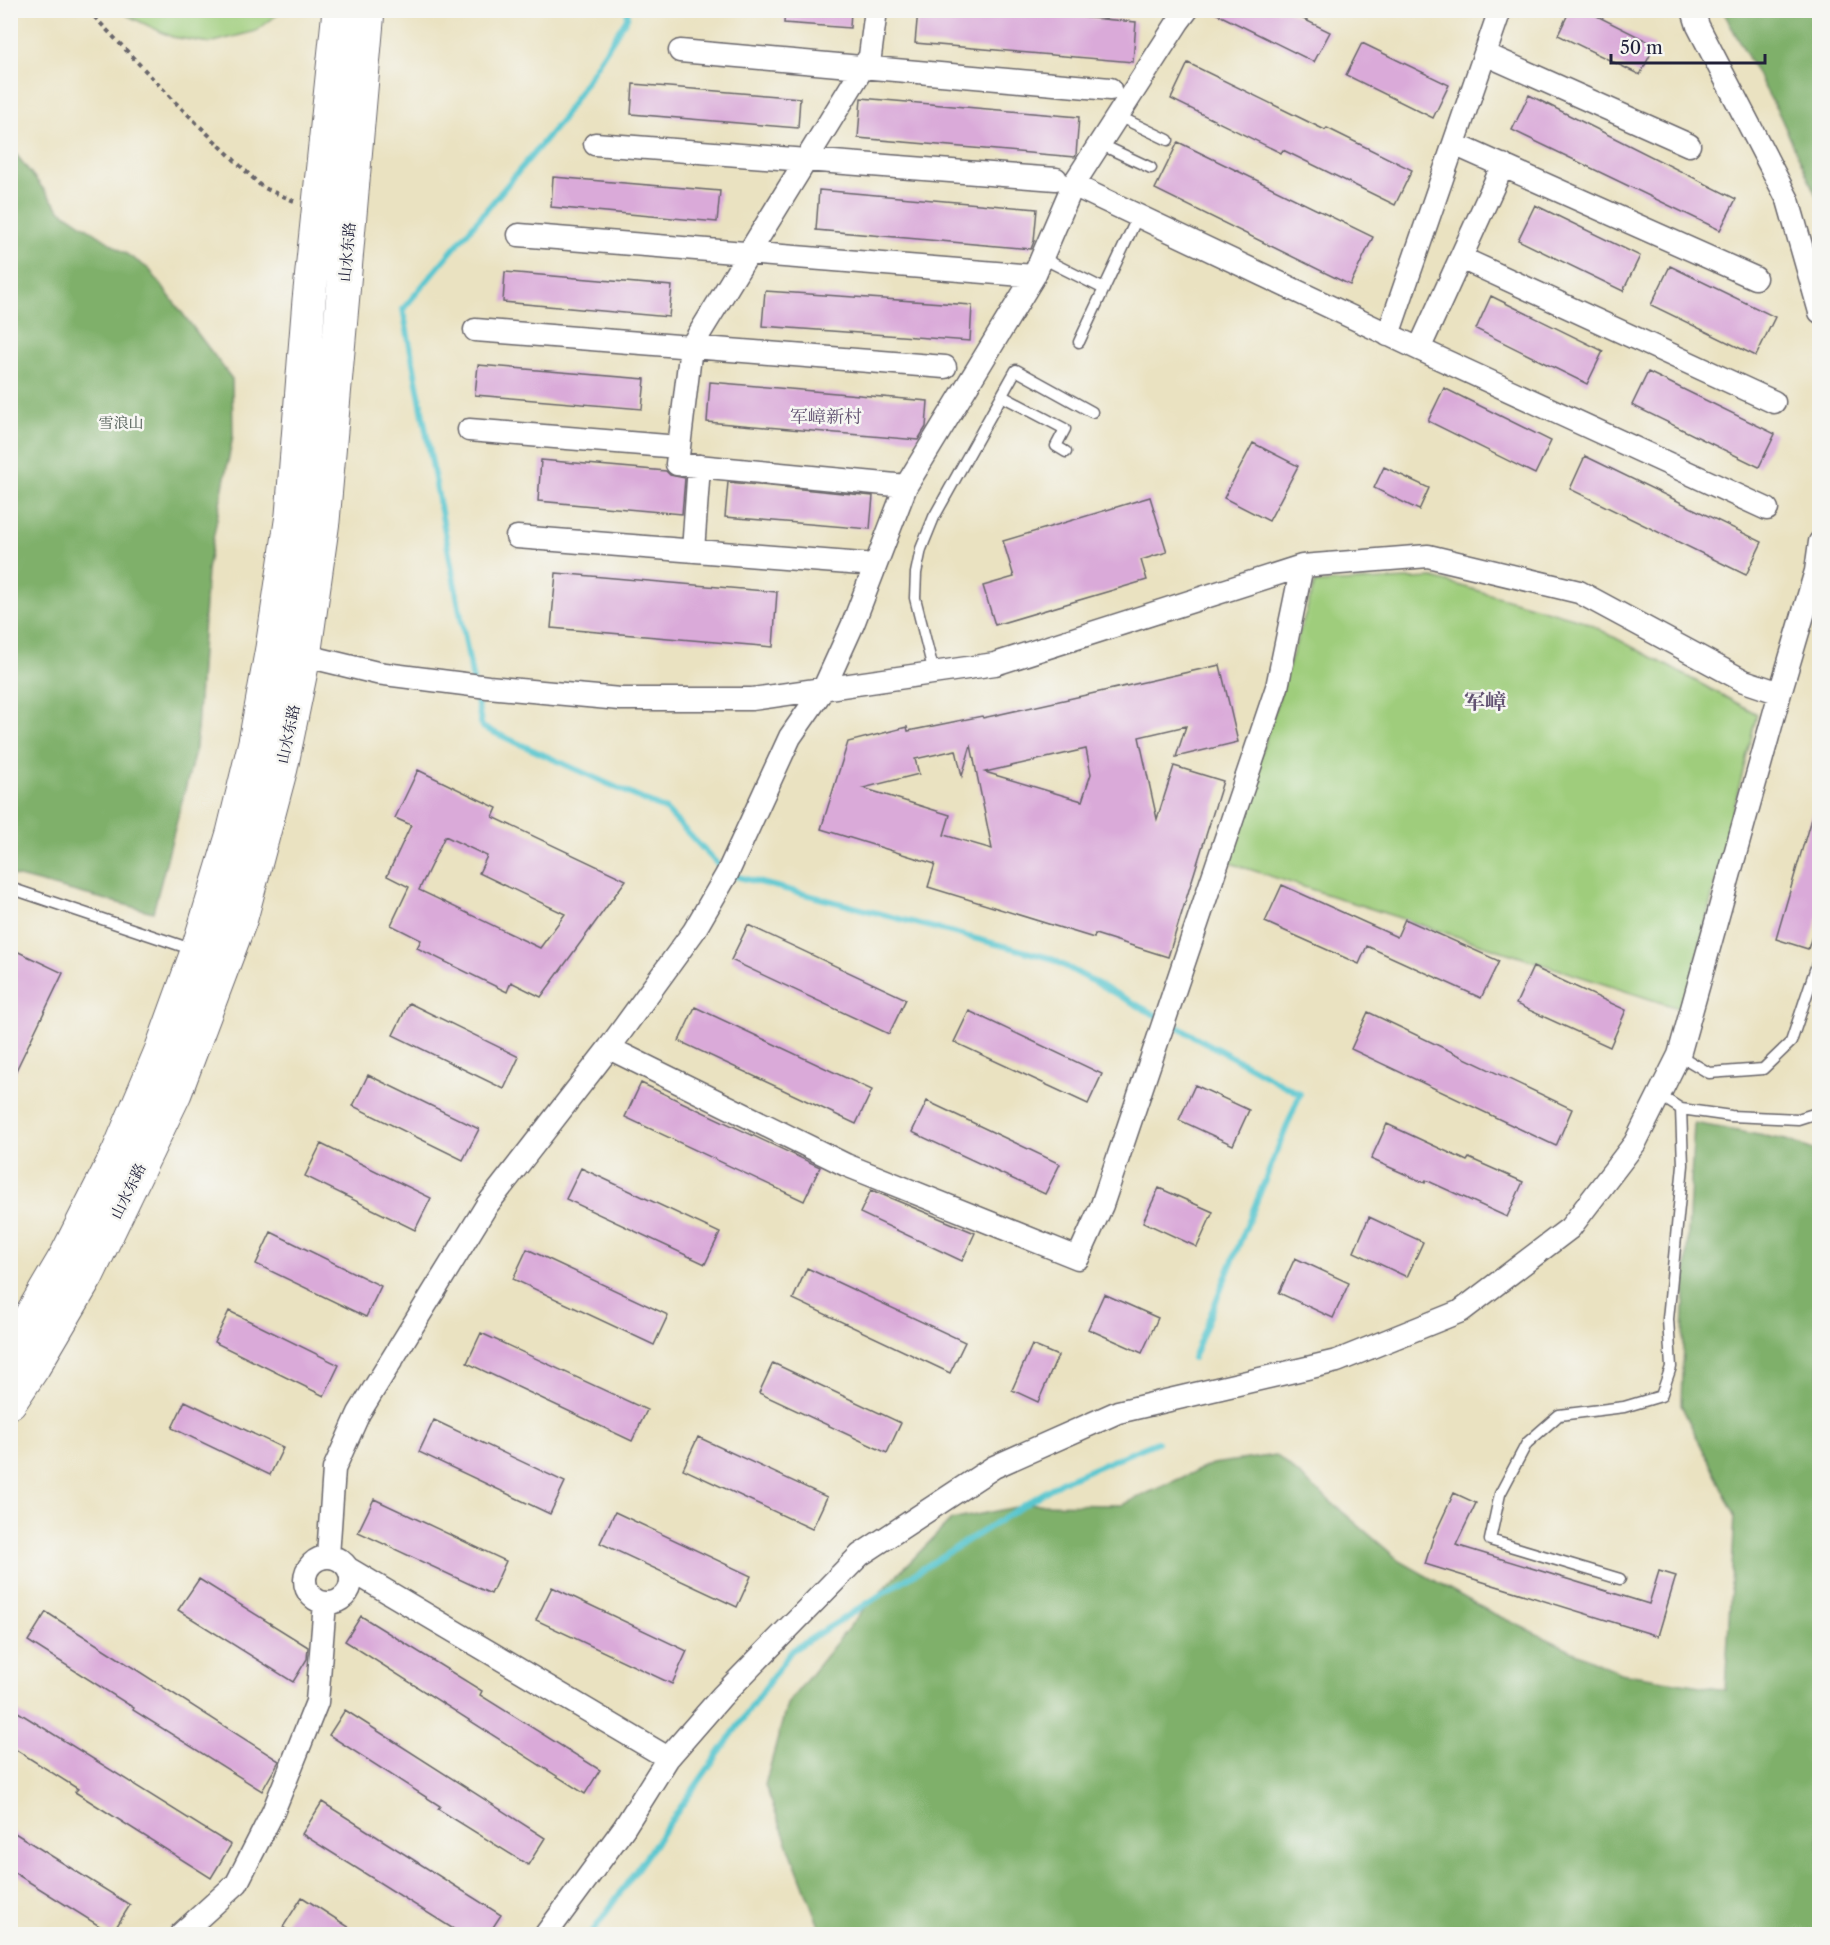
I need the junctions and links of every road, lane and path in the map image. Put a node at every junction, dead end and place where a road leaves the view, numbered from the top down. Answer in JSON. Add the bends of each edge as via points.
{"nodes":[{"id":1,"x":88,"y":10,"type":"edge"},
{"id":2,"x":339,"y":10,"type":"edge"},
{"id":3,"x":368,"y":10,"type":"edge"},
{"id":4,"x":876,"y":10,"type":"edge"},
{"id":5,"x":1500,"y":10,"type":"edge"},
{"id":6,"x":1693,"y":10,"type":"edge"},
{"id":7,"x":1177,"y":14,"type":"edge"},
{"id":8,"x":680,"y":51,"type":"dead end"},
{"id":9,"x":1485,"y":54,"type":"junction"},
{"id":10,"x":863,"y":67,"type":"junction"},
{"id":11,"x":1110,"y":89,"type":"dead end"},
{"id":12,"x":1118,"y":116,"type":"junction"},
{"id":13,"x":1168,"y":140,"type":"dead end"},
{"id":14,"x":595,"y":144,"type":"dead end"},
{"id":15,"x":1100,"y":144,"type":"junction"},
{"id":16,"x":1454,"y":144,"type":"junction"},
{"id":17,"x":1689,"y":145,"type":"dead end"},
{"id":18,"x":806,"y":160,"type":"junction"},
{"id":19,"x":1503,"y":165,"type":"junction"},
{"id":20,"x":1151,"y":168,"type":"dead end"},
{"id":21,"x":1065,"y":182,"type":"junction"},
{"id":22,"x":319,"y":204,"type":"junction"},
{"id":23,"x":1138,"y":216,"type":"junction"},
{"id":24,"x":519,"y":235,"type":"dead end"},
{"id":25,"x":749,"y":253,"type":"junction"},
{"id":26,"x":1461,"y":258,"type":"junction"},
{"id":27,"x":1038,"y":267,"type":"junction"},
{"id":28,"x":1755,"y":278,"type":"dead end"},
{"id":29,"x":1104,"y":289,"type":"junction"},
{"id":30,"x":1820,"y":312,"type":"edge"},
{"id":31,"x":475,"y":330,"type":"dead end"},
{"id":32,"x":1388,"y":335,"type":"junction"},
{"id":33,"x":1079,"y":342,"type":"dead end"},
{"id":34,"x":691,"y":347,"type":"junction"},
{"id":35,"x":1419,"y":349,"type":"junction"},
{"id":36,"x":945,"y":367,"type":"dead end"},
{"id":37,"x":1002,"y":396,"type":"junction"},
{"id":38,"x":1774,"y":402,"type":"dead end"},
{"id":39,"x":1092,"y":412,"type":"dead end"},
{"id":40,"x":469,"y":430,"type":"dead end"},
{"id":41,"x":679,"y":447,"type":"junction"},
{"id":42,"x":1066,"y":452,"type":"dead end"},
{"id":43,"x":699,"y":466,"type":"junction"},
{"id":44,"x":906,"y":486,"type":"junction"},
{"id":45,"x":1767,"y":509,"type":"dead end"},
{"id":46,"x":517,"y":537,"type":"dead end"},
{"id":47,"x":1820,"y":542,"type":"edge"},
{"id":48,"x":693,"y":551,"type":"junction"},
{"id":49,"x":876,"y":565,"type":"junction"},
{"id":50,"x":1302,"y":566,"type":"junction"},
{"id":51,"x":272,"y":648,"type":"junction"},
{"id":52,"x":304,"y":656,"type":"junction"},
{"id":53,"x":934,"y":672,"type":"junction"},
{"id":54,"x":824,"y":688,"type":"junction"},
{"id":55,"x":1780,"y":693,"type":"junction"},
{"id":56,"x":10,"y":888,"type":"edge"},
{"id":57,"x":197,"y":952,"type":"junction"},
{"id":58,"x":1820,"y":955,"type":"edge"},
{"id":59,"x":609,"y":1048,"type":"junction"},
{"id":60,"x":1679,"y":1055,"type":"junction"},
{"id":61,"x":1659,"y":1095,"type":"junction"},
{"id":62,"x":1681,"y":1109,"type":"junction"},
{"id":63,"x":1820,"y":1112,"type":"edge"},
{"id":64,"x":10,"y":1351,"type":"edge"},
{"id":65,"x":10,"y":1402,"type":"edge"},
{"id":66,"x":328,"y":1556,"type":"junction"},
{"id":67,"x":349,"y":1569,"type":"junction"},
{"id":68,"x":1620,"y":1579,"type":"dead end"},
{"id":69,"x":325,"y":1603,"type":"junction"},
{"id":70,"x":668,"y":1758,"type":"junction"},
{"id":71,"x":181,"y":1935,"type":"edge"},
{"id":72,"x":546,"y":1935,"type":"edge"}],
"edges":[{"from":1,"to":22,"type":"path","via":[[262,187],[290,200]]},
{"from":2,"to":22,"type":"highway","name":"山水东路"},
{"from":3,"to":52,"type":"highway","name":"山水东路","via":[[323,521]]},
{"from":4,"to":10,"type":"street","via":[[870,56]]},
{"from":5,"to":9,"type":"street"},
{"from":6,"to":30,"type":"street","via":[[1788,200]]},
{"from":7,"to":12,"type":"street"},
{"from":8,"to":10,"type":"street"},
{"from":9,"to":16,"type":"street"},
{"from":9,"to":17,"type":"street"},
{"from":10,"to":11,"type":"street"},
{"from":10,"to":18,"type":"street"},
{"from":12,"to":13,"type":"lane"},
{"from":12,"to":15,"type":"street"},
{"from":14,"to":18,"type":"street"},
{"from":15,"to":20,"type":"lane"},
{"from":15,"to":21,"type":"street"},
{"from":16,"to":19,"type":"street"},
{"from":16,"to":32,"type":"street"},
{"from":18,"to":21,"type":"street"},
{"from":18,"to":25,"type":"street"},
{"from":19,"to":26,"type":"street"},
{"from":19,"to":28,"type":"street"},
{"from":21,"to":23,"type":"street"},
{"from":21,"to":27,"type":"street"},
{"from":22,"to":51,"type":"highway","name":"山水东路","via":[[292,514]]},
{"from":23,"to":29,"type":"lane"},
{"from":23,"to":32,"type":"street"},
{"from":24,"to":25,"type":"street"},
{"from":25,"to":27,"type":"street"},
{"from":25,"to":34,"type":"street"},
{"from":26,"to":35,"type":"street"},
{"from":26,"to":38,"type":"street"},
{"from":27,"to":29,"type":"lane"},
{"from":27,"to":44,"type":"street"},
{"from":29,"to":33,"type":"lane"},
{"from":31,"to":34,"type":"street"},
{"from":32,"to":35,"type":"street"},
{"from":34,"to":36,"type":"street"},
{"from":34,"to":41,"type":"street"},
{"from":35,"to":45,"type":"street"},
{"from":37,"to":39,"type":"lane","via":[[1016,370]]},
{"from":37,"to":42,"type":"lane","via":[[1065,429],[1056,446]]},
{"from":37,"to":53,"type":"lane","via":[[934,518],[921,549],[915,598]]},
{"from":40,"to":41,"type":"street"},
{"from":41,"to":43,"type":"street","via":[[677,464]]},
{"from":43,"to":44,"type":"street"},
{"from":43,"to":48,"type":"street"},
{"from":44,"to":49,"type":"street"},
{"from":46,"to":48,"type":"street"},
{"from":47,"to":55,"type":"street","via":[[1816,571]]},
{"from":48,"to":49,"type":"street"},
{"from":49,"to":54,"type":"street"},
{"from":50,"to":53,"type":"street","via":[[995,664]]},
{"from":50,"to":55,"type":"street","via":[[1428,556],[1579,591],[1744,681]]},
{"from":50,"to":59,"type":"street","via":[[1277,687],[1102,1205],[1078,1258],[846,1165]]},
{"from":51,"to":52,"type":"street"},
{"from":51,"to":57,"type":"highway","name":"山水东路","via":[[233,833]]},
{"from":52,"to":54,"type":"street","via":[[377,673],[620,699],[752,699]]},
{"from":52,"to":65,"type":"highway","name":"山水东路","via":[[281,768],[241,918],[175,1093],[87,1276]]},
{"from":53,"to":54,"type":"street"},
{"from":54,"to":59,"type":"street","via":[[790,737],[727,874],[694,931]]},
{"from":55,"to":60,"type":"street"},
{"from":56,"to":57,"type":"lane"},
{"from":57,"to":64,"type":"highway","name":"山水东路","via":[[118,1154],[68,1254]]},
{"from":58,"to":60,"type":"lane","via":[[1791,1042],[1763,1069],[1709,1073]]},
{"from":59,"to":66,"type":"street","via":[[487,1205],[359,1413],[334,1469]]},
{"from":60,"to":61,"type":"street"},
{"from":61,"to":62,"type":"lane"},
{"from":61,"to":70,"type":"street","via":[[1635,1143],[1570,1228],[1461,1311],[1337,1361],[1118,1412],[994,1467],[860,1555]]},
{"from":62,"to":63,"type":"lane","via":[[1798,1119]]},
{"from":62,"to":68,"type":"lane","via":[[1683,1165],[1668,1319],[1671,1367],[1661,1396],[1624,1407],[1560,1415],[1527,1443],[1500,1494],[1490,1540]]},
{"from":66,"to":67,"type":"street"},
{"from":66,"to":69,"type":"street","via":[[316,1559],[304,1578],[314,1599]]},
{"from":67,"to":69,"type":"street","via":[[347,1593],[338,1601]]},
{"from":67,"to":70,"type":"street"},
{"from":69,"to":71,"type":"street","via":[[317,1702],[273,1812],[237,1882]]},
{"from":70,"to":72,"type":"street","via":[[624,1828]]}]}
